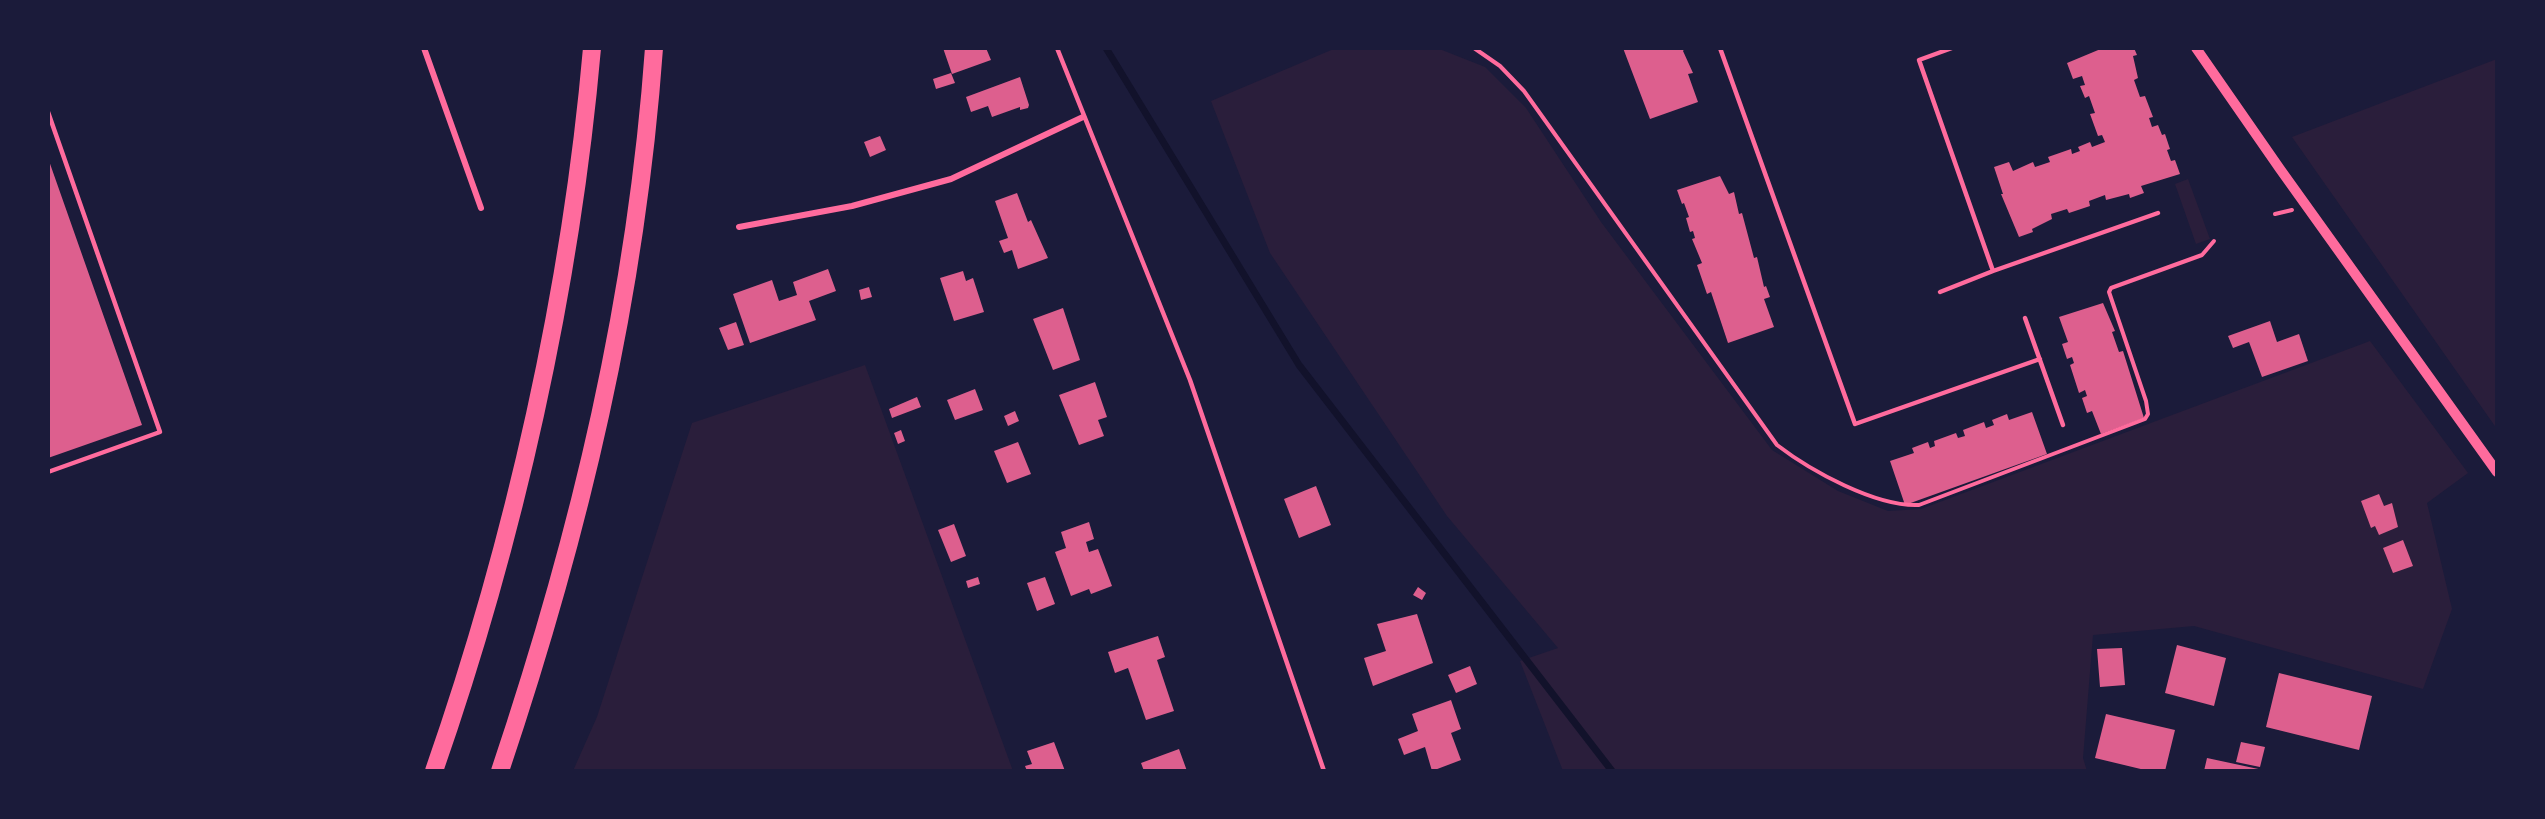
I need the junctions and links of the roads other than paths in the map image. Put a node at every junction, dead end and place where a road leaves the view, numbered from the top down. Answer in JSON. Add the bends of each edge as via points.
{"nodes":[{"id":1,"x":424,"y":48,"type":"edge"},
{"id":2,"x":592,"y":48,"type":"edge"},
{"id":3,"x":654,"y":48,"type":"edge"},
{"id":4,"x":1057,"y":48,"type":"edge"},
{"id":5,"x":1720,"y":48,"type":"edge"},
{"id":6,"x":1952,"y":48,"type":"edge"},
{"id":7,"x":2196,"y":48,"type":"edge"},
{"id":8,"x":48,"y":112,"type":"edge"},
{"id":9,"x":1083,"y":117,"type":"junction"},
{"id":10,"x":481,"y":208,"type":"dead end"},
{"id":11,"x":2158,"y":213,"type":"dead end"},
{"id":12,"x":739,"y":227,"type":"dead end"},
{"id":13,"x":1993,"y":271,"type":"junction"},
{"id":14,"x":1940,"y":292,"type":"dead end"},
{"id":15,"x":2025,"y":318,"type":"dead end"},
{"id":16,"x":2040,"y":359,"type":"junction"},
{"id":17,"x":2063,"y":425,"type":"dead end"},
{"id":18,"x":48,"y":472,"type":"edge"},
{"id":19,"x":2497,"y":472,"type":"edge"},
{"id":20,"x":434,"y":771,"type":"edge"},
{"id":21,"x":500,"y":771,"type":"edge"},
{"id":22,"x":1324,"y":771,"type":"edge"}],
"edges":[{"from":1,"to":10,"type":"street"},
{"from":2,"to":20,"type":"highway","via":[[574,201],[524,464]]},
{"from":3,"to":21,"type":"highway","via":[[634,232],[602,412],[567,560]]},
{"from":4,"to":9,"type":"lane"},
{"from":5,"to":16,"type":"lane","via":[[1855,424]]},
{"from":6,"to":13,"type":"lane","via":[[1919,60]]},
{"from":7,"to":19,"type":"street"},
{"from":8,"to":18,"type":"lane","via":[[160,432]]},
{"from":9,"to":12,"type":"street","via":[[951,179],[842,208]]},
{"from":9,"to":22,"type":"lane","via":[[1190,380]]},
{"from":11,"to":13,"type":"lane"},
{"from":13,"to":14,"type":"lane"},
{"from":15,"to":16,"type":"lane"},
{"from":16,"to":17,"type":"lane"}]}
